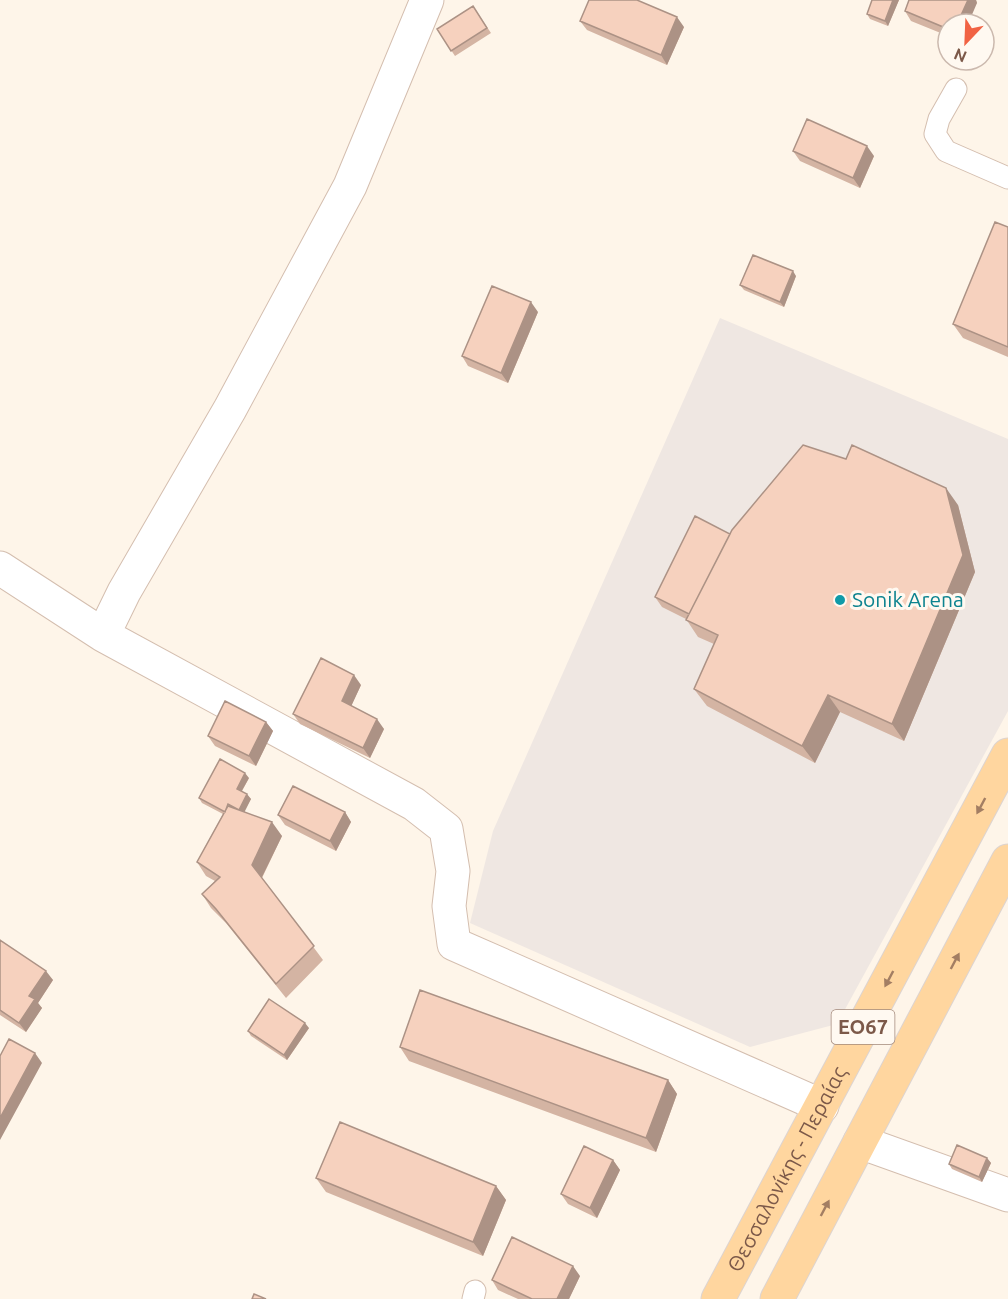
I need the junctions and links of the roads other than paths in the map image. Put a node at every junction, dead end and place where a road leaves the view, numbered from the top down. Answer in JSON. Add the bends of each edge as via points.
{"nodes":[{"id":1,"x":427,"y":0,"type":"edge"},
{"id":2,"x":956,"y":89,"type":"dead end"},
{"id":3,"x":1008,"y":178,"type":"edge"},
{"id":4,"x":0,"y":568,"type":"edge"},
{"id":5,"x":103,"y":635,"type":"junction"},
{"id":6,"x":1008,"y":755,"type":"edge"},
{"id":7,"x":1008,"y":861,"type":"edge"},
{"id":8,"x":822,"y":1106,"type":"junction"},
{"id":9,"x":860,"y":1142,"type":"junction"},
{"id":10,"x":1008,"y":1195,"type":"edge"},
{"id":11,"x":718,"y":1299,"type":"edge"},
{"id":12,"x":777,"y":1299,"type":"edge"}],
"edges":[{"from":1,"to":5,"type":"street","via":[[350,186]]},
{"from":2,"to":3,"type":"lane","via":[[935,134],[946,151]]},
{"from":4,"to":5,"type":"street"},
{"from":5,"to":8,"type":"street","via":[[414,804],[446,829],[453,870],[449,906],[454,944]]},
{"from":6,"to":8,"type":"main road","name":"Θεσσαλονίκης - Περαίας","number":"ΕΟ67","one_way":true},
{"from":9,"to":7,"type":"main road","number":"ΕΟ67","one_way":true},
{"from":8,"to":11,"type":"main road","name":"Θεσσαλονίκης - Περαίας","number":"ΕΟ67"},
{"from":9,"to":10,"type":"street"},
{"from":12,"to":9,"type":"main road","number":"ΕΟ67","one_way":true}]}
